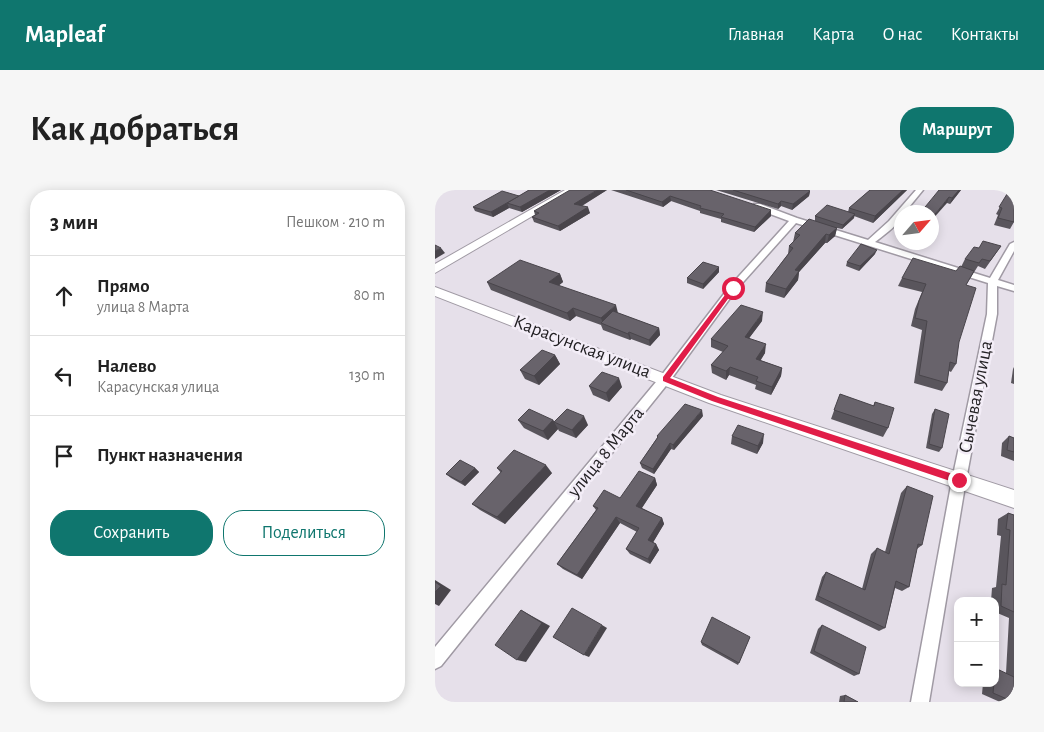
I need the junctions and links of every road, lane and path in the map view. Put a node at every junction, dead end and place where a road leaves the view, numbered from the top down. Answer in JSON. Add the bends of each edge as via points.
{"nodes":[{"id":1,"x":572,"y":190,"type":"edge"},
{"id":2,"x":920,"y":190,"type":"edge"},
{"id":3,"x":744,"y":202,"type":"edge"},
{"id":4,"x":794,"y":220,"type":"junction"},
{"id":5,"x":871,"y":242,"type":"junction"},
{"id":6,"x":1014,"y":244,"type":"edge"},
{"id":7,"x":435,"y":269,"type":"edge"},
{"id":8,"x":993,"y":281,"type":"junction"},
{"id":9,"x":1014,"y":288,"type":"edge"},
{"id":10,"x":435,"y":291,"type":"edge"},
{"id":11,"x":665,"y":379,"type":"junction"},
{"id":12,"x":959,"y":480,"type":"junction"},
{"id":13,"x":1014,"y":499,"type":"edge"},
{"id":14,"x":435,"y":660,"type":"edge"},
{"id":15,"x":920,"y":702,"type":"edge"}],
"edges":[{"from":1,"to":7,"type":"street"},
{"from":2,"to":5,"type":"street"},
{"from":3,"to":4,"type":"street"},
{"from":4,"to":5,"type":"street"},
{"from":4,"to":11,"type":"street","name":"улица 8 Марта","via":[[733,288]]},
{"from":5,"to":8,"type":"street"},
{"from":6,"to":8,"type":"street","name":"Сычевая улица"},
{"from":8,"to":9,"type":"street"},
{"from":8,"to":12,"type":"street","name":"Сычевая улица","via":[[993,314]]},
{"from":10,"to":11,"type":"street","name":"Карасунская улица"},
{"from":11,"to":12,"type":"street","name":"Карасунская улица","via":[[715,399]]},
{"from":11,"to":14,"type":"street","name":"улица 8 Марта"},
{"from":12,"to":13,"type":"street","name":"Карасунская улица"},
{"from":12,"to":15,"type":"street","name":"Сычевая улица"}]}
